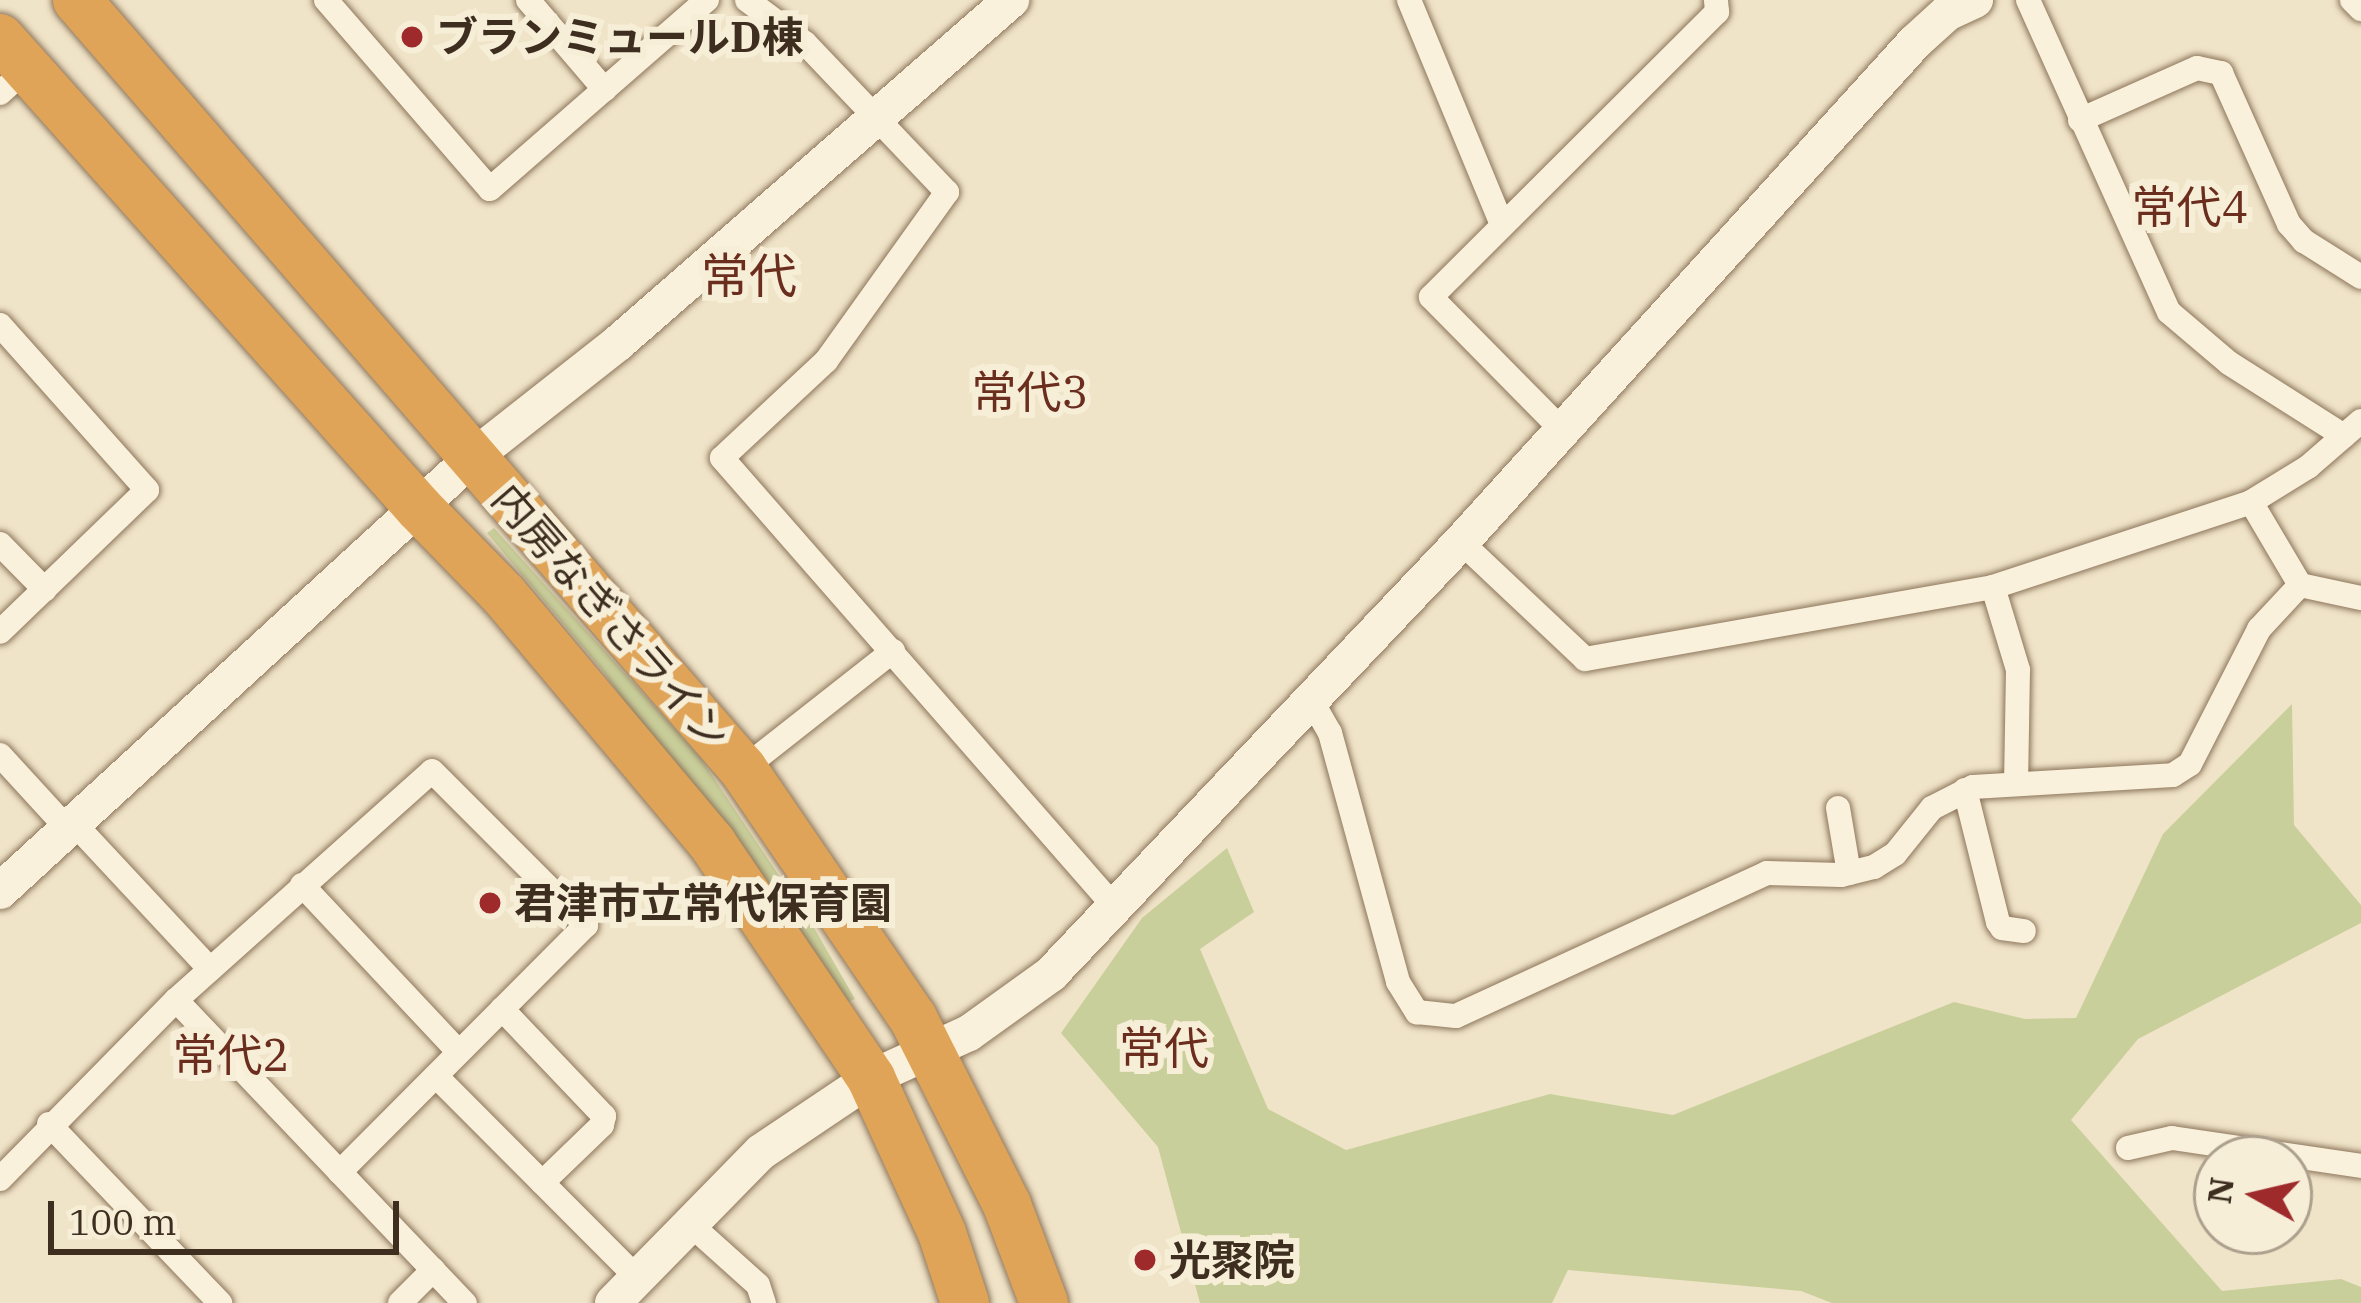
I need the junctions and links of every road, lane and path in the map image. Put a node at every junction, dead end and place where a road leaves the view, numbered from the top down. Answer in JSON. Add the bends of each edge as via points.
{"nodes":[{"id":1,"x":76,"y":0,"type":"edge"},
{"id":2,"x":326,"y":0,"type":"edge"},
{"id":3,"x":528,"y":0,"type":"edge"},
{"id":4,"x":707,"y":0,"type":"edge"},
{"id":5,"x":747,"y":0,"type":"edge"},
{"id":6,"x":1010,"y":0,"type":"edge"},
{"id":7,"x":1409,"y":0,"type":"edge"},
{"id":8,"x":1716,"y":0,"type":"edge"},
{"id":9,"x":1975,"y":0,"type":"edge"},
{"id":10,"x":2028,"y":0,"type":"edge"},
{"id":11,"x":2352,"y":0,"type":"edge"},
{"id":12,"x":2361,"y":9,"type":"edge"},
{"id":13,"x":9,"y":67,"type":"edge"},
{"id":14,"x":605,"y":90,"type":"junction"},
{"id":15,"x":878,"y":116,"type":"junction"},
{"id":16,"x":2080,"y":120,"type":"junction"},
{"id":17,"x":1502,"y":225,"type":"junction"},
{"id":18,"x":2361,"y":278,"type":"edge"},
{"id":19,"x":0,"y":325,"type":"edge"},
{"id":20,"x":2353,"y":429,"type":"edge"},
{"id":21,"x":1563,"y":430,"type":"junction"},
{"id":22,"x":472,"y":458,"type":"junction"},
{"id":23,"x":2251,"y":502,"type":"junction"},
{"id":24,"x":419,"y":508,"type":"junction"},
{"id":25,"x":1461,"y":542,"type":"junction"},
{"id":26,"x":0,"y":544,"type":"edge"},
{"id":27,"x":2300,"y":585,"type":"junction"},
{"id":28,"x":1993,"y":587,"type":"junction"},
{"id":29,"x":44,"y":590,"type":"junction"},
{"id":30,"x":2361,"y":598,"type":"edge"},
{"id":31,"x":0,"y":632,"type":"edge"},
{"id":32,"x":893,"y":651,"type":"junction"},
{"id":33,"x":1310,"y":698,"type":"junction"},
{"id":34,"x":0,"y":755,"type":"edge"},
{"id":35,"x":743,"y":769,"type":"junction"},
{"id":36,"x":2015,"y":782,"type":"junction"},
{"id":37,"x":1965,"y":790,"type":"junction"},
{"id":38,"x":1838,"y":808,"type":"dead end"},
{"id":39,"x":68,"y":823,"type":"junction"},
{"id":40,"x":1849,"y":874,"type":"junction"},
{"id":41,"x":302,"y":885,"type":"junction"},
{"id":42,"x":0,"y":891,"type":"edge"},
{"id":43,"x":1112,"y":904,"type":"junction"},
{"id":44,"x":2024,"y":931,"type":"dead end"},
{"id":45,"x":210,"y":969,"type":"junction"},
{"id":46,"x":176,"y":1000,"type":"junction"},
{"id":47,"x":502,"y":1009,"type":"junction"},
{"id":48,"x":459,"y":1052,"type":"junction"},
{"id":49,"x":931,"y":1052,"type":"junction"},
{"id":50,"x":436,"y":1076,"type":"junction"},
{"id":51,"x":871,"y":1078,"type":"junction"},
{"id":52,"x":49,"y":1124,"type":"junction"},
{"id":53,"x":2128,"y":1148,"type":"dead end"},
{"id":54,"x":2360,"y":1162,"type":"edge"},
{"id":55,"x":340,"y":1172,"type":"junction"},
{"id":56,"x":0,"y":1180,"type":"edge"},
{"id":57,"x":542,"y":1183,"type":"junction"},
{"id":58,"x":691,"y":1224,"type":"junction"},
{"id":59,"x":433,"y":1270,"type":"junction"},
{"id":60,"x":625,"y":1290,"type":"edge"},
{"id":61,"x":220,"y":1303,"type":"edge"},
{"id":62,"x":400,"y":1303,"type":"edge"},
{"id":63,"x":465,"y":1303,"type":"edge"},
{"id":64,"x":764,"y":1303,"type":"edge"},
{"id":65,"x":965,"y":1303,"type":"edge"},
{"id":66,"x":1044,"y":1303,"type":"edge"}],
"edges":[{"from":1,"to":22,"type":"highway","name":"内房なぎさライン"},
{"from":2,"to":14,"type":"street","via":[[490,189]]},
{"from":3,"to":14,"type":"street"},
{"from":4,"to":14,"type":"street"},
{"from":5,"to":15,"type":"street","via":[[788,27]]},
{"from":6,"to":15,"type":"street"},
{"from":7,"to":17,"type":"street"},
{"from":8,"to":17,"type":"street","via":[[1717,12]]},
{"from":9,"to":21,"type":"street","via":[[1915,42]]},
{"from":10,"to":16,"type":"street"},
{"from":11,"to":12,"type":"street"},
{"from":13,"to":24,"type":"highway","name":"内房なぎさライン"},
{"from":15,"to":22,"type":"street","via":[[618,343]]},
{"from":15,"to":32,"type":"street","via":[[947,192],[826,361],[722,458]]},
{"from":16,"to":18,"type":"street","via":[[2197,68],[2221,73],[2289,224]]},
{"from":16,"to":20,"type":"street","via":[[2169,312],[2229,363]]},
{"from":17,"to":21,"type":"street","via":[[1431,297]]},
{"from":19,"to":29,"type":"street","via":[[147,490]]},
{"from":20,"to":23,"type":"street"},
{"from":21,"to":25,"type":"street"},
{"from":22,"to":24,"type":"street"},
{"from":22,"to":35,"type":"highway","name":"内房なぎさライン"},
{"from":23,"to":27,"type":"street"},
{"from":23,"to":28,"type":"street"},
{"from":24,"to":39,"type":"street"},
{"from":24,"to":51,"type":"highway","name":"内房なぎさライン","via":[[504,595],[712,843]]},
{"from":25,"to":28,"type":"street","via":[[1585,658]]},
{"from":25,"to":33,"type":"street"},
{"from":26,"to":29,"type":"street"},
{"from":27,"to":30,"type":"street"},
{"from":27,"to":36,"type":"street","via":[[2259,629],[2190,764],[2173,775]]},
{"from":28,"to":36,"type":"street","via":[[2018,670]]},
{"from":29,"to":31,"type":"street"},
{"from":32,"to":35,"type":"street"},
{"from":32,"to":43,"type":"street"},
{"from":33,"to":40,"type":"street","via":[[1330,733],[1398,982],[1418,1012],[1456,1016],[1766,874]]},
{"from":33,"to":43,"type":"street"},
{"from":34,"to":39,"type":"street"},
{"from":35,"to":49,"type":"highway","name":"内房なぎさライン"},
{"from":36,"to":37,"type":"street"},
{"from":37,"to":40,"type":"street","via":[[1932,808],[1895,854]]},
{"from":37,"to":44,"type":"street","via":[[1998,922]]},
{"from":38,"to":40,"type":"street"},
{"from":39,"to":42,"type":"street"},
{"from":39,"to":45,"type":"street"},
{"from":41,"to":45,"type":"street"},
{"from":41,"to":47,"type":"street","via":[[432,771],[586,925]]},
{"from":41,"to":48,"type":"street"},
{"from":43,"to":49,"type":"street","via":[[1051,974]]},
{"from":45,"to":46,"type":"street"},
{"from":46,"to":52,"type":"street"},
{"from":46,"to":55,"type":"street"},
{"from":47,"to":48,"type":"street"},
{"from":47,"to":57,"type":"street","via":[[604,1116]]},
{"from":48,"to":50,"type":"street"},
{"from":49,"to":51,"type":"street"},
{"from":49,"to":66,"type":"highway","name":"内房なぎさライン","via":[[1007,1205]]},
{"from":50,"to":55,"type":"street"},
{"from":50,"to":57,"type":"street"},
{"from":51,"to":58,"type":"street","via":[[761,1153]]},
{"from":51,"to":65,"type":"highway","name":"内房なぎさライン"},
{"from":52,"to":56,"type":"street"},
{"from":52,"to":61,"type":"street"},
{"from":53,"to":54,"type":"street","via":[[2172,1138]]},
{"from":55,"to":59,"type":"street"},
{"from":57,"to":60,"type":"street"},
{"from":58,"to":60,"type":"street"},
{"from":58,"to":64,"type":"street","via":[[758,1285]]},
{"from":59,"to":62,"type":"street"},
{"from":59,"to":63,"type":"street"}]}
